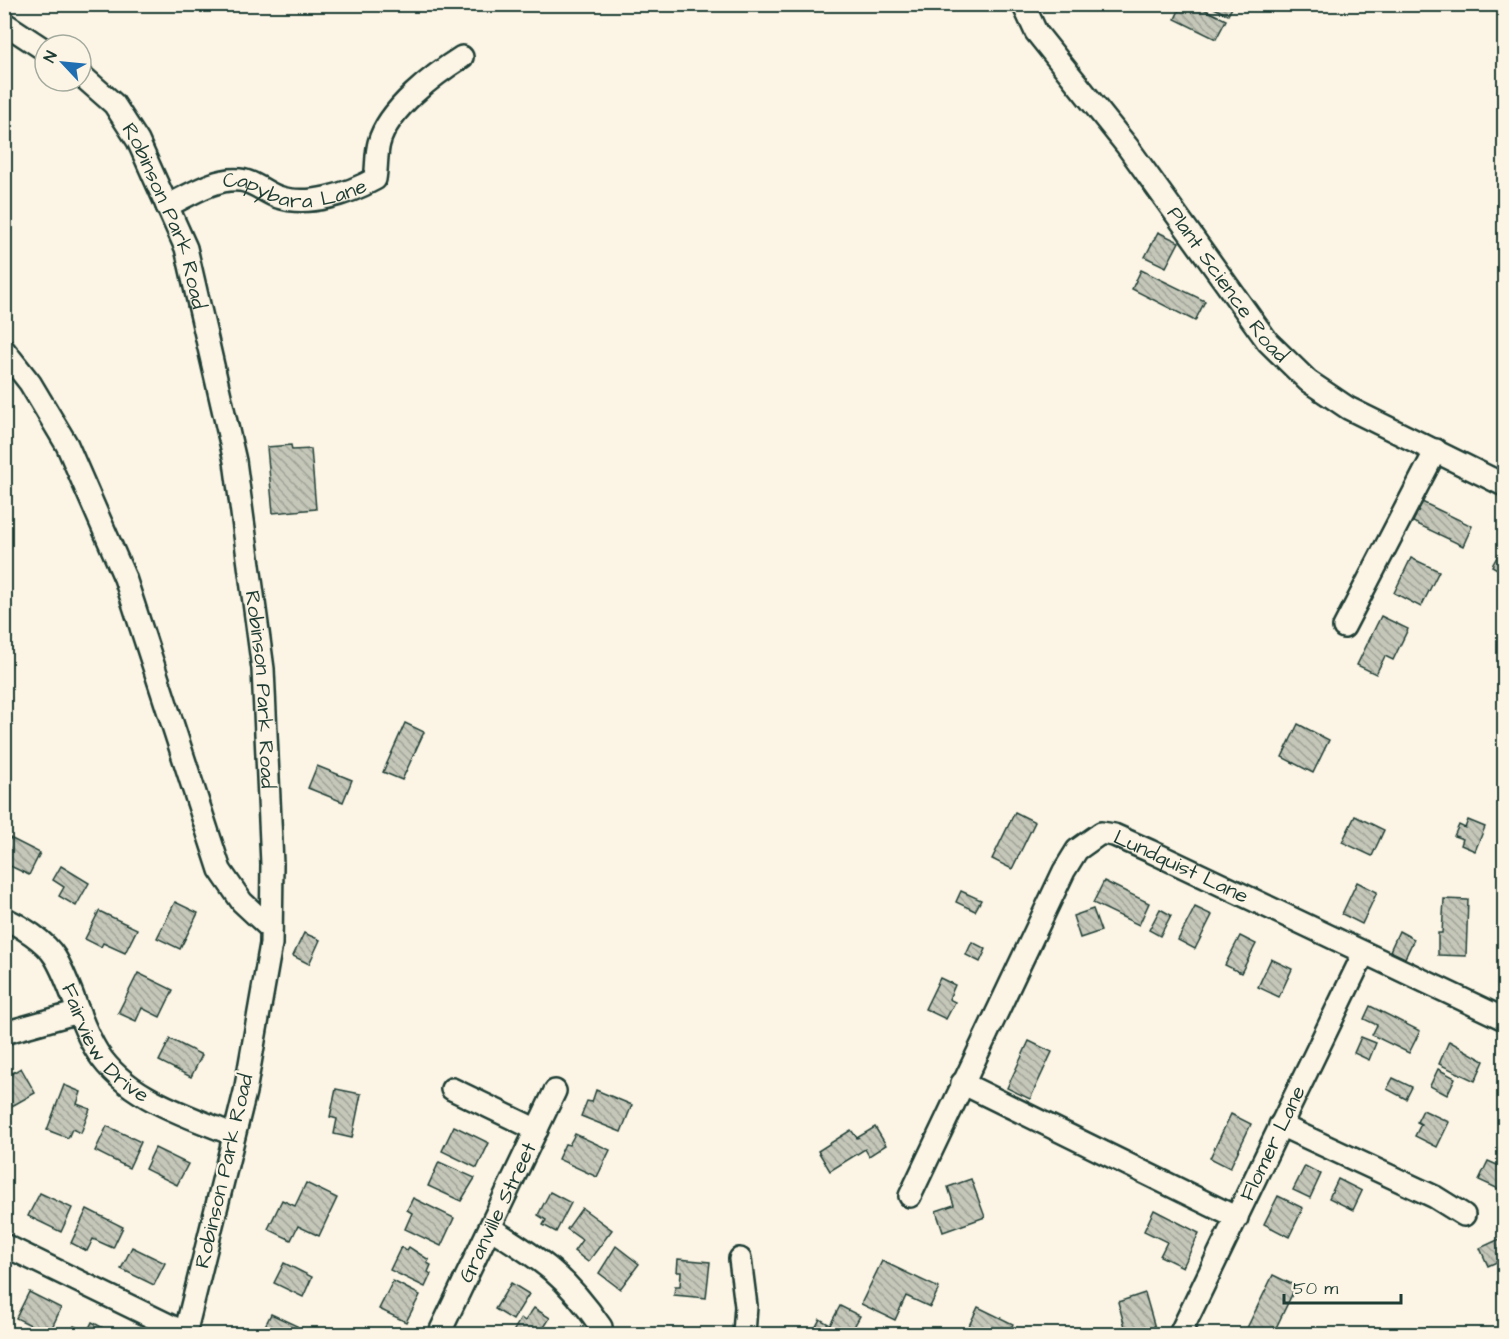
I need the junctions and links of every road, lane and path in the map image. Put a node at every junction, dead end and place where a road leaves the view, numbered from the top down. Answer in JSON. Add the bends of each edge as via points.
{"nodes":[{"id":1,"x":1023,"y":4,"type":"edge"},
{"id":2,"x":4,"y":23,"type":"edge"},
{"id":3,"x":33,"y":42,"type":"edge"},
{"id":4,"x":462,"y":57,"type":"dead end"},
{"id":5,"x":93,"y":86,"type":"edge"},
{"id":6,"x":167,"y":206,"type":"junction"},
{"id":7,"x":4,"y":350,"type":"edge"},
{"id":8,"x":1436,"y":450,"type":"junction"},
{"id":9,"x":1504,"y":485,"type":"edge"},
{"id":10,"x":1344,"y":627,"type":"dead end"},
{"id":11,"x":4,"y":918,"type":"edge"},
{"id":12,"x":271,"y":928,"type":"junction"},
{"id":13,"x":1364,"y":953,"type":"junction"},
{"id":14,"x":79,"y":1012,"type":"junction"},
{"id":15,"x":1504,"y":1018,"type":"edge"},
{"id":16,"x":4,"y":1033,"type":"edge"},
{"id":17,"x":962,"y":1083,"type":"junction"},
{"id":18,"x":452,"y":1089,"type":"dead end"},
{"id":19,"x":555,"y":1091,"type":"dead end"},
{"id":20,"x":1280,"y":1125,"type":"junction"},
{"id":21,"x":537,"y":1130,"type":"junction"},
{"id":22,"x":234,"y":1135,"type":"junction"},
{"id":23,"x":910,"y":1196,"type":"dead end"},
{"id":24,"x":1464,"y":1215,"type":"dead end"},
{"id":25,"x":1237,"y":1218,"type":"junction"},
{"id":26,"x":490,"y":1228,"type":"junction"},
{"id":27,"x":4,"y":1245,"type":"edge"},
{"id":28,"x":740,"y":1259,"type":"dead end"},
{"id":29,"x":601,"y":1327,"type":"dead end"},
{"id":30,"x":185,"y":1334,"type":"edge"},
{"id":31,"x":439,"y":1335,"type":"edge"},
{"id":32,"x":744,"y":1335,"type":"edge"},
{"id":33,"x":1180,"y":1335,"type":"edge"}],
"edges":[{"from":1,"to":8,"type":"street","name":"Plant Science Road","via":[[1036,32],[1127,146],[1269,342],[1308,381],[1348,408]]},
{"from":2,"to":3,"type":"street"},
{"from":4,"to":6,"type":"street","name":"Capybara Lane","via":[[418,90],[387,126],[379,143],[375,180],[345,194],[294,200],[277,197],[241,179],[223,182]]},
{"from":5,"to":6,"type":"street","name":"Robinson Park Road","via":[[114,104],[138,141]]},
{"from":6,"to":12,"type":"street","name":"Robinson Park Road","via":[[186,248],[235,461],[263,669]]},
{"from":7,"to":12,"type":"street","via":[[30,382],[67,445],[125,578],[220,870],[242,902]]},
{"from":8,"to":9,"type":"street","name":"Plant Science Road"},
{"from":8,"to":10,"type":"street"},
{"from":11,"to":14,"type":"street","name":"Fairview Drive","via":[[20,925],[54,955]]},
{"from":12,"to":22,"type":"street","name":"Robinson Park Road","via":[[245,1092]]},
{"from":13,"to":15,"type":"street","name":"Lundquist Lane"},
{"from":13,"to":17,"type":"street","name":"Lundquist Lane","via":[[1150,851],[1101,833],[1077,850],[1064,871]]},
{"from":13,"to":20,"type":"street","name":"Flomer Lane"},
{"from":14,"to":16,"type":"street"},
{"from":14,"to":22,"type":"street","name":"Fairview Drive","via":[[99,1054],[126,1083],[149,1098]]},
{"from":17,"to":23,"type":"street","name":"Lundquist Lane"},
{"from":17,"to":25,"type":"street"},
{"from":18,"to":21,"type":"street"},
{"from":19,"to":21,"type":"street","name":"Granville Street"},
{"from":20,"to":24,"type":"street","via":[[1435,1197]]},
{"from":20,"to":25,"type":"street","name":"Flomer Lane"},
{"from":21,"to":26,"type":"street","name":"Granville Street"},
{"from":22,"to":30,"type":"street","name":"Robinson Park Road"},
{"from":25,"to":33,"type":"street","name":"Flomer Lane"},
{"from":26,"to":29,"type":"street","via":[[555,1270]]},
{"from":26,"to":31,"type":"street","name":"Granville Street"},
{"from":27,"to":30,"type":"street"},
{"from":28,"to":32,"type":"street","via":[[746,1306]]}]}
